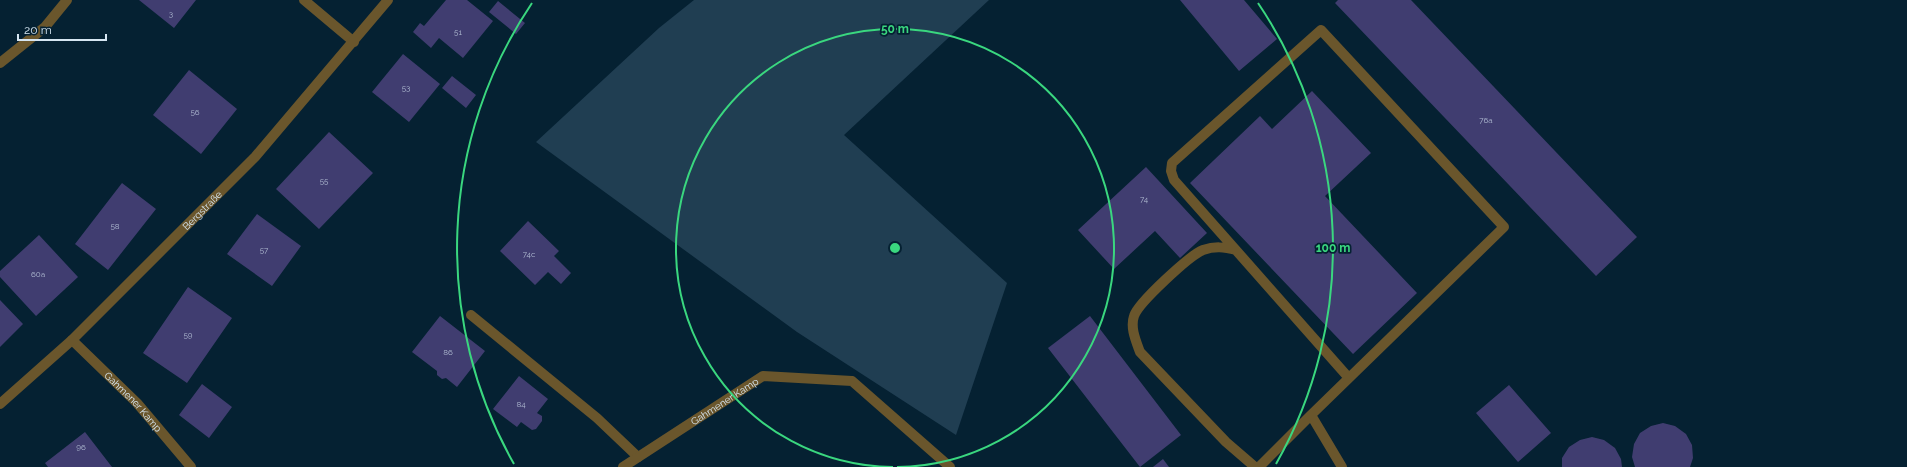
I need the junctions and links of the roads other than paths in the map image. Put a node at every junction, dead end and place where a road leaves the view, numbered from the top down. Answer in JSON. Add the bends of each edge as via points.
{"nodes":[{"id":1,"x":67,"y":0,"type":"edge"},
{"id":2,"x":304,"y":0,"type":"edge"},
{"id":3,"x":388,"y":0,"type":"edge"},
{"id":4,"x":354,"y":42,"type":"junction"},
{"id":5,"x":0,"y":63,"type":"edge"},
{"id":6,"x":1236,"y":250,"type":"junction"},
{"id":7,"x":471,"y":315,"type":"dead end"},
{"id":8,"x":72,"y":340,"type":"junction"},
{"id":9,"x":1348,"y":378,"type":"junction"},
{"id":10,"x":0,"y":404,"type":"edge"},
{"id":11,"x":1311,"y":415,"type":"junction"},
{"id":12,"x":638,"y":457,"type":"junction"},
{"id":13,"x":191,"y":467,"type":"edge"},
{"id":14,"x":623,"y":467,"type":"edge"},
{"id":15,"x":950,"y":467,"type":"edge"},
{"id":16,"x":1255,"y":467,"type":"edge"},
{"id":17,"x":1259,"y":467,"type":"edge"},
{"id":18,"x":1342,"y":467,"type":"edge"}],
"edges":[{"from":1,"to":5,"type":"street","via":[[45,27]]},
{"from":2,"to":4,"type":"street"},
{"from":3,"to":4,"type":"street","name":"Bergstraße"},
{"from":4,"to":8,"type":"street","name":"Bergstraße","via":[[255,157]]},
{"from":6,"to":9,"type":"street"},
{"from":6,"to":9,"type":"street","via":[[1174,180],[1172,163],[1321,30],[1504,227]]},
{"from":6,"to":16,"type":"street","via":[[1220,246],[1202,251],[1186,263],[1143,301],[1134,316],[1133,332],[1140,352],[1226,442]]},
{"from":7,"to":12,"type":"street","via":[[596,418]]},
{"from":8,"to":10,"type":"street","name":"Bergstraße"},
{"from":8,"to":13,"type":"street","name":"Gahmener Kamp","via":[[137,403]]},
{"from":9,"to":11,"type":"street"},
{"from":11,"to":17,"type":"street"},
{"from":11,"to":18,"type":"street"},
{"from":12,"to":14,"type":"street","name":"Gahmener Kamp"},
{"from":12,"to":15,"type":"street","name":"Gahmener Kamp","via":[[763,376],[852,381]]}]}
